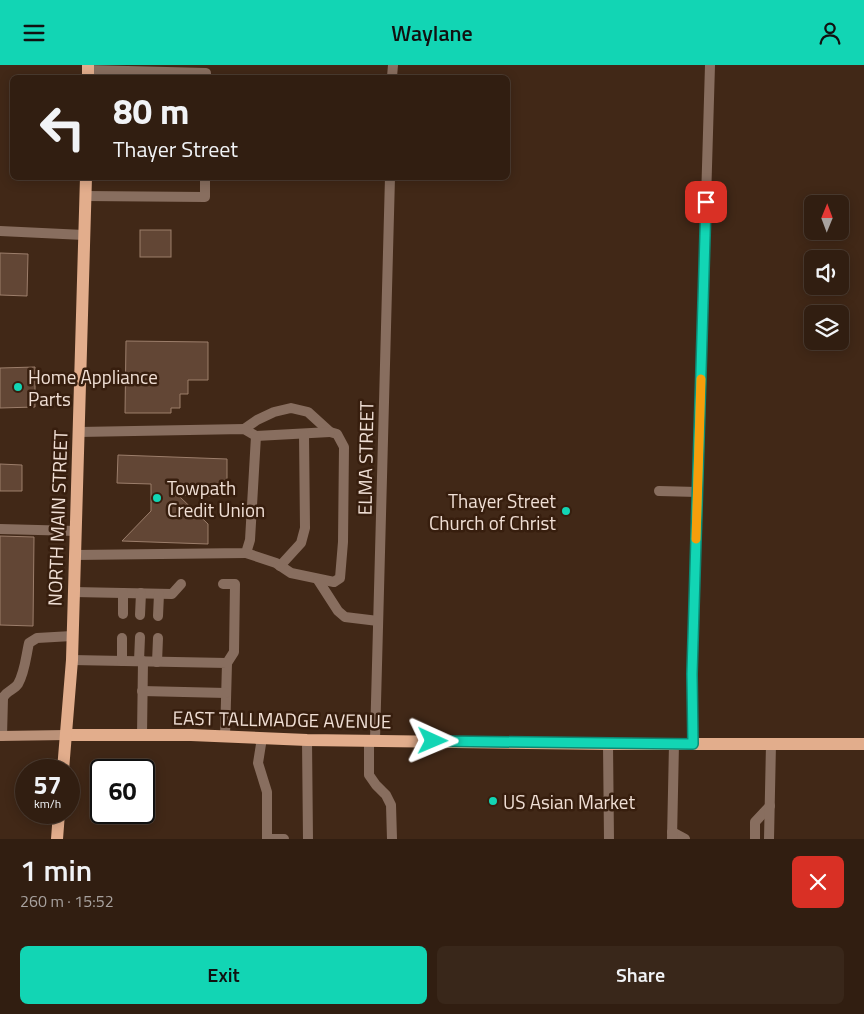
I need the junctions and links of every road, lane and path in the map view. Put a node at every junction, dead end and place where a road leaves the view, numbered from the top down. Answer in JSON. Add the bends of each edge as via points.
{"nodes":[{"id":1,"x":710,"y":65,"type":"edge"},
{"id":2,"x":88,"y":71,"type":"edge"},
{"id":3,"x":206,"y":75,"type":"edge"},
{"id":4,"x":86,"y":180,"type":"edge"},
{"id":5,"x":205,"y":180,"type":"edge"},
{"id":6,"x":390,"y":180,"type":"edge"},
{"id":7,"x":85,"y":196,"type":"junction"},
{"id":8,"x":0,"y":231,"type":"edge"},
{"id":9,"x":84,"y":235,"type":"junction"},
{"id":10,"x":244,"y":429,"type":"junction"},
{"id":11,"x":79,"y":432,"type":"junction"},
{"id":12,"x":330,"y":432,"type":"junction"},
{"id":13,"x":304,"y":434,"type":"junction"},
{"id":14,"x":256,"y":437,"type":"junction"},
{"id":15,"x":659,"y":491,"type":"dead end"},
{"id":16,"x":698,"y":492,"type":"junction"},
{"id":17,"x":0,"y":529,"type":"edge"},
{"id":18,"x":76,"y":531,"type":"junction"},
{"id":19,"x":246,"y":553,"type":"junction"},
{"id":20,"x":75,"y":555,"type":"junction"},
{"id":21,"x":280,"y":566,"type":"junction"},
{"id":22,"x":318,"y":580,"type":"junction"},
{"id":23,"x":181,"y":584,"type":"dead end"},
{"id":24,"x":224,"y":584,"type":"dead end"},
{"id":25,"x":74,"y":592,"type":"junction"},
{"id":26,"x":123,"y":593,"type":"junction"},
{"id":27,"x":140,"y":593,"type":"junction"},
{"id":28,"x":159,"y":594,"type":"junction"},
{"id":29,"x":123,"y":614,"type":"dead end"},
{"id":30,"x":140,"y":615,"type":"dead end"},
{"id":31,"x":158,"y":616,"type":"dead end"},
{"id":32,"x":378,"y":621,"type":"junction"},
{"id":33,"x":72,"y":636,"type":"junction"},
{"id":34,"x":140,"y":637,"type":"dead end"},
{"id":35,"x":122,"y":638,"type":"dead end"},
{"id":36,"x":158,"y":638,"type":"dead end"},
{"id":37,"x":72,"y":660,"type":"junction"},
{"id":38,"x":122,"y":661,"type":"junction"},
{"id":39,"x":141,"y":661,"type":"junction"},
{"id":40,"x":157,"y":662,"type":"junction"},
{"id":41,"x":227,"y":663,"type":"junction"},
{"id":42,"x":142,"y":691,"type":"junction"},
{"id":43,"x":226,"y":693,"type":"junction"},
{"id":44,"x":67,"y":735,"type":"junction"},
{"id":45,"x":142,"y":735,"type":"junction"},
{"id":46,"x":1,"y":736,"type":"edge"},
{"id":47,"x":226,"y":737,"type":"junction"},
{"id":48,"x":262,"y":738,"type":"junction"},
{"id":49,"x":307,"y":740,"type":"junction"},
{"id":50,"x":372,"y":740,"type":"junction"},
{"id":51,"x":608,"y":743,"type":"junction"},
{"id":52,"x":674,"y":744,"type":"junction"},
{"id":53,"x":693,"y":744,"type":"junction"},
{"id":54,"x":771,"y":744,"type":"junction"},
{"id":55,"x":864,"y":744,"type":"edge"},
{"id":56,"x":64,"y":759,"type":"edge"},
{"id":57,"x":770,"y":806,"type":"junction"},
{"id":58,"x":58,"y":824,"type":"edge"},
{"id":59,"x":672,"y":835,"type":"edge"},
{"id":60,"x":57,"y":839,"type":"edge"},
{"id":61,"x":284,"y":839,"type":"edge"},
{"id":62,"x":308,"y":839,"type":"edge"},
{"id":63,"x":392,"y":839,"type":"edge"},
{"id":64,"x":609,"y":839,"type":"edge"},
{"id":65,"x":685,"y":839,"type":"edge"},
{"id":66,"x":754,"y":839,"type":"edge"},
{"id":67,"x":769,"y":839,"type":"edge"}],
"edges":[{"from":1,"to":16,"type":"street"},
{"from":2,"to":3,"type":"street"},
{"from":4,"to":7,"type":"main road","name":"NORTH MAIN STREET"},
{"from":5,"to":7,"type":"street","via":[[205,197]]},
{"from":6,"to":32,"type":"street","name":"ELMA STREET"},
{"from":7,"to":9,"type":"main road","name":"NORTH MAIN STREET"},
{"from":8,"to":9,"type":"street"},
{"from":9,"to":11,"type":"main road","name":"NORTH MAIN STREET"},
{"from":10,"to":11,"type":"street"},
{"from":10,"to":12,"type":"street","via":[[274,412],[291,408],[308,412]]},
{"from":10,"to":14,"type":"street"},
{"from":11,"to":18,"type":"main road","name":"NORTH MAIN STREET"},
{"from":12,"to":13,"type":"street"},
{"from":12,"to":22,"type":"street","via":[[337,434],[344,447],[340,577],[334,582]]},
{"from":13,"to":14,"type":"street"},
{"from":13,"to":21,"type":"street","via":[[305,528],[301,543]]},
{"from":14,"to":19,"type":"street","via":[[250,540]]},
{"from":15,"to":16,"type":"street"},
{"from":16,"to":53,"type":"street"},
{"from":17,"to":18,"type":"street"},
{"from":18,"to":20,"type":"main road","name":"NORTH MAIN STREET"},
{"from":19,"to":20,"type":"street"},
{"from":19,"to":21,"type":"street"},
{"from":20,"to":25,"type":"main road","name":"NORTH MAIN STREET"},
{"from":21,"to":22,"type":"street","via":[[291,573]]},
{"from":22,"to":32,"type":"street","via":[[345,617]]},
{"from":23,"to":28,"type":"street","via":[[172,594]]},
{"from":24,"to":41,"type":"street","via":[[235,584],[234,652]]},
{"from":25,"to":26,"type":"street"},
{"from":25,"to":33,"type":"main road","name":"NORTH MAIN STREET"},
{"from":26,"to":27,"type":"street"},
{"from":26,"to":29,"type":"street"},
{"from":27,"to":28,"type":"street"},
{"from":27,"to":30,"type":"street"},
{"from":28,"to":31,"type":"street"},
{"from":32,"to":50,"type":"street","name":"ELMA STREET"},
{"from":33,"to":37,"type":"main road","name":"NORTH MAIN STREET"},
{"from":33,"to":46,"type":"street","via":[[37,638],[29,643],[21,679],[16,687],[5,693]]},
{"from":34,"to":39,"type":"street"},
{"from":35,"to":38,"type":"street"},
{"from":36,"to":40,"type":"street"},
{"from":37,"to":38,"type":"street"},
{"from":37,"to":44,"type":"main road","name":"NORTH MAIN STREET"},
{"from":38,"to":39,"type":"street"},
{"from":39,"to":40,"type":"street"},
{"from":39,"to":42,"type":"street"},
{"from":40,"to":41,"type":"street"},
{"from":41,"to":43,"type":"street"},
{"from":42,"to":43,"type":"street"},
{"from":42,"to":45,"type":"street"},
{"from":43,"to":47,"type":"street"},
{"from":44,"to":45,"type":"main road","name":"EAST TALLMADGE AVENUE"},
{"from":44,"to":46,"type":"main road","name":"EAST TALLMADGE AVENUE"},
{"from":44,"to":56,"type":"main road","name":"NORTH MAIN STREET"},
{"from":45,"to":47,"type":"main road","name":"EAST TALLMADGE AVENUE"},
{"from":47,"to":48,"type":"main road","name":"EAST TALLMADGE AVENUE"},
{"from":48,"to":49,"type":"main road","name":"EAST TALLMADGE AVENUE"},
{"from":48,"to":61,"type":"street","via":[[258,763],[267,792],[267,839]]},
{"from":49,"to":50,"type":"main road","name":"EAST TALLMADGE AVENUE"},
{"from":49,"to":62,"type":"street"},
{"from":50,"to":51,"type":"main road","name":"EAST TALLMADGE AVENUE"},
{"from":50,"to":63,"type":"street","name":"ELMA STREET","via":[[370,775],[391,805]]},
{"from":51,"to":52,"type":"main road","name":"EAST TALLMADGE AVENUE"},
{"from":51,"to":64,"type":"street"},
{"from":52,"to":53,"type":"main road","name":"EAST TALLMADGE AVENUE"},
{"from":52,"to":59,"type":"street"},
{"from":53,"to":54,"type":"main road","name":"EAST TALLMADGE AVENUE"},
{"from":54,"to":55,"type":"main road","name":"EAST TALLMADGE AVENUE"},
{"from":54,"to":57,"type":"street"},
{"from":57,"to":66,"type":"street","via":[[755,823]]},
{"from":57,"to":67,"type":"street"},
{"from":58,"to":60,"type":"main road"},
{"from":59,"to":65,"type":"street"}]}
